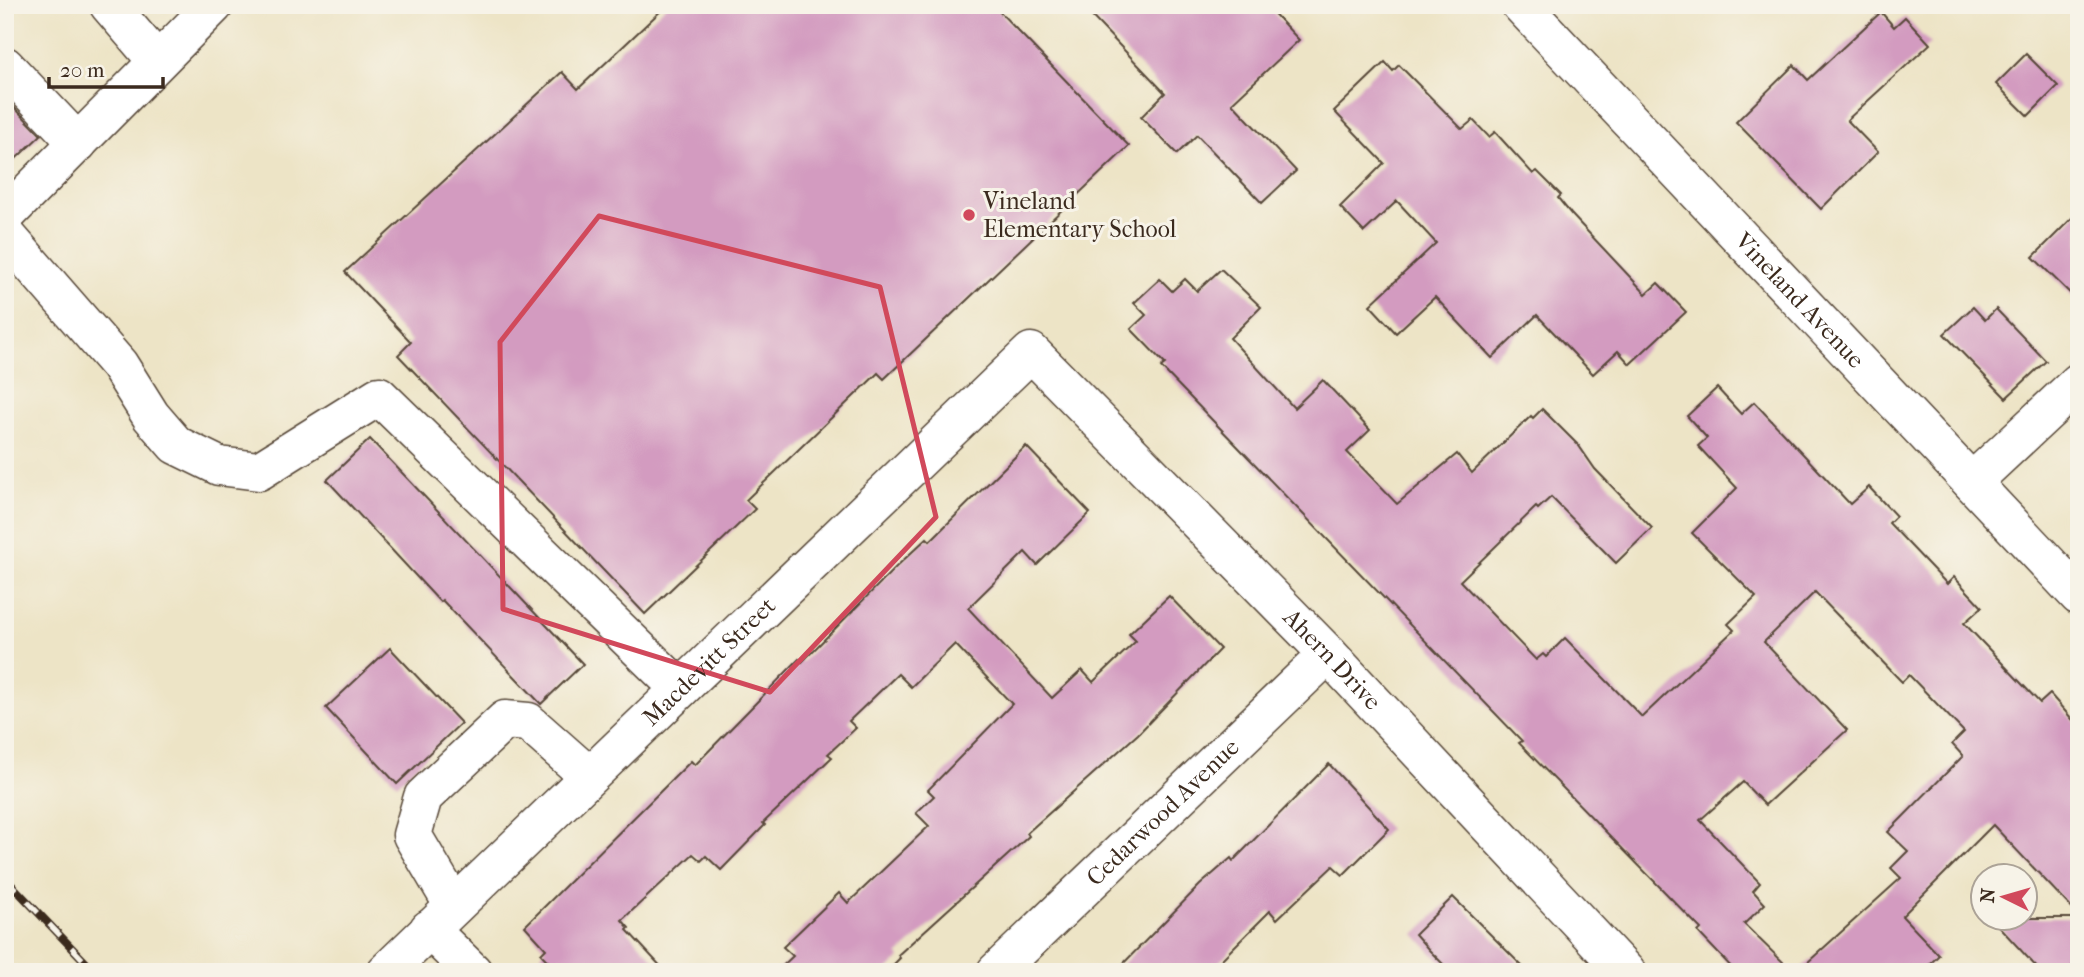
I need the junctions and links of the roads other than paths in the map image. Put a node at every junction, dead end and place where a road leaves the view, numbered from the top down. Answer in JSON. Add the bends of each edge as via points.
{"nodes":[{"id":1,"x":109,"y":5,"type":"edge"},
{"id":2,"x":214,"y":5,"type":"edge"},
{"id":3,"x":1521,"y":5,"type":"edge"},
{"id":4,"x":157,"y":61,"type":"junction"},
{"id":5,"x":5,"y":66,"type":"edge"},
{"id":6,"x":78,"y":143,"type":"junction"},
{"id":7,"x":5,"y":216,"type":"edge"},
{"id":8,"x":5,"y":234,"type":"edge"},
{"id":9,"x":1031,"y":352,"type":"joint"},
{"id":10,"x":2079,"y":382,"type":"edge"},
{"id":11,"x":1972,"y":482,"type":"junction"},
{"id":12,"x":2079,"y":596,"type":"edge"},
{"id":13,"x":1328,"y":653,"type":"junction"},
{"id":14,"x":680,"y":689,"type":"junction"},
{"id":15,"x":589,"y":776,"type":"junction"},
{"id":16,"x":441,"y":917,"type":"junction"},
{"id":17,"x":386,"y":972,"type":"edge"},
{"id":18,"x":474,"y":972,"type":"edge"},
{"id":19,"x":996,"y":972,"type":"edge"},
{"id":20,"x":1626,"y":972,"type":"edge"}],
"edges":[{"from":1,"to":4,"type":"street"},
{"from":2,"to":4,"type":"street"},
{"from":3,"to":11,"type":"street","name":"Vineland Avenue"},
{"from":4,"to":6,"type":"street"},
{"from":5,"to":6,"type":"street"},
{"from":6,"to":7,"type":"street"},
{"from":8,"to":14,"type":"street","via":[[119,365],[176,445],[219,466],[259,471],[379,396]]},
{"from":9,"to":13,"type":"street","name":"Ahern Drive"},
{"from":9,"to":14,"type":"street","name":"Macdevitt Street"},
{"from":10,"to":11,"type":"street"},
{"from":11,"to":12,"type":"street","name":"Vineland Avenue"},
{"from":13,"to":19,"type":"street","name":"Cedarwood Avenue"},
{"from":13,"to":20,"type":"street","name":"Ahern Drive"},
{"from":14,"to":15,"type":"street","name":"Macdevitt Street"},
{"from":15,"to":16,"type":"street","name":"Macdevitt Street"},
{"from":15,"to":16,"type":"street","via":[[528,722],[505,720],[423,797],[412,835]]},
{"from":16,"to":17,"type":"street","name":"Macdevitt Street"},
{"from":16,"to":18,"type":"street"}]}
